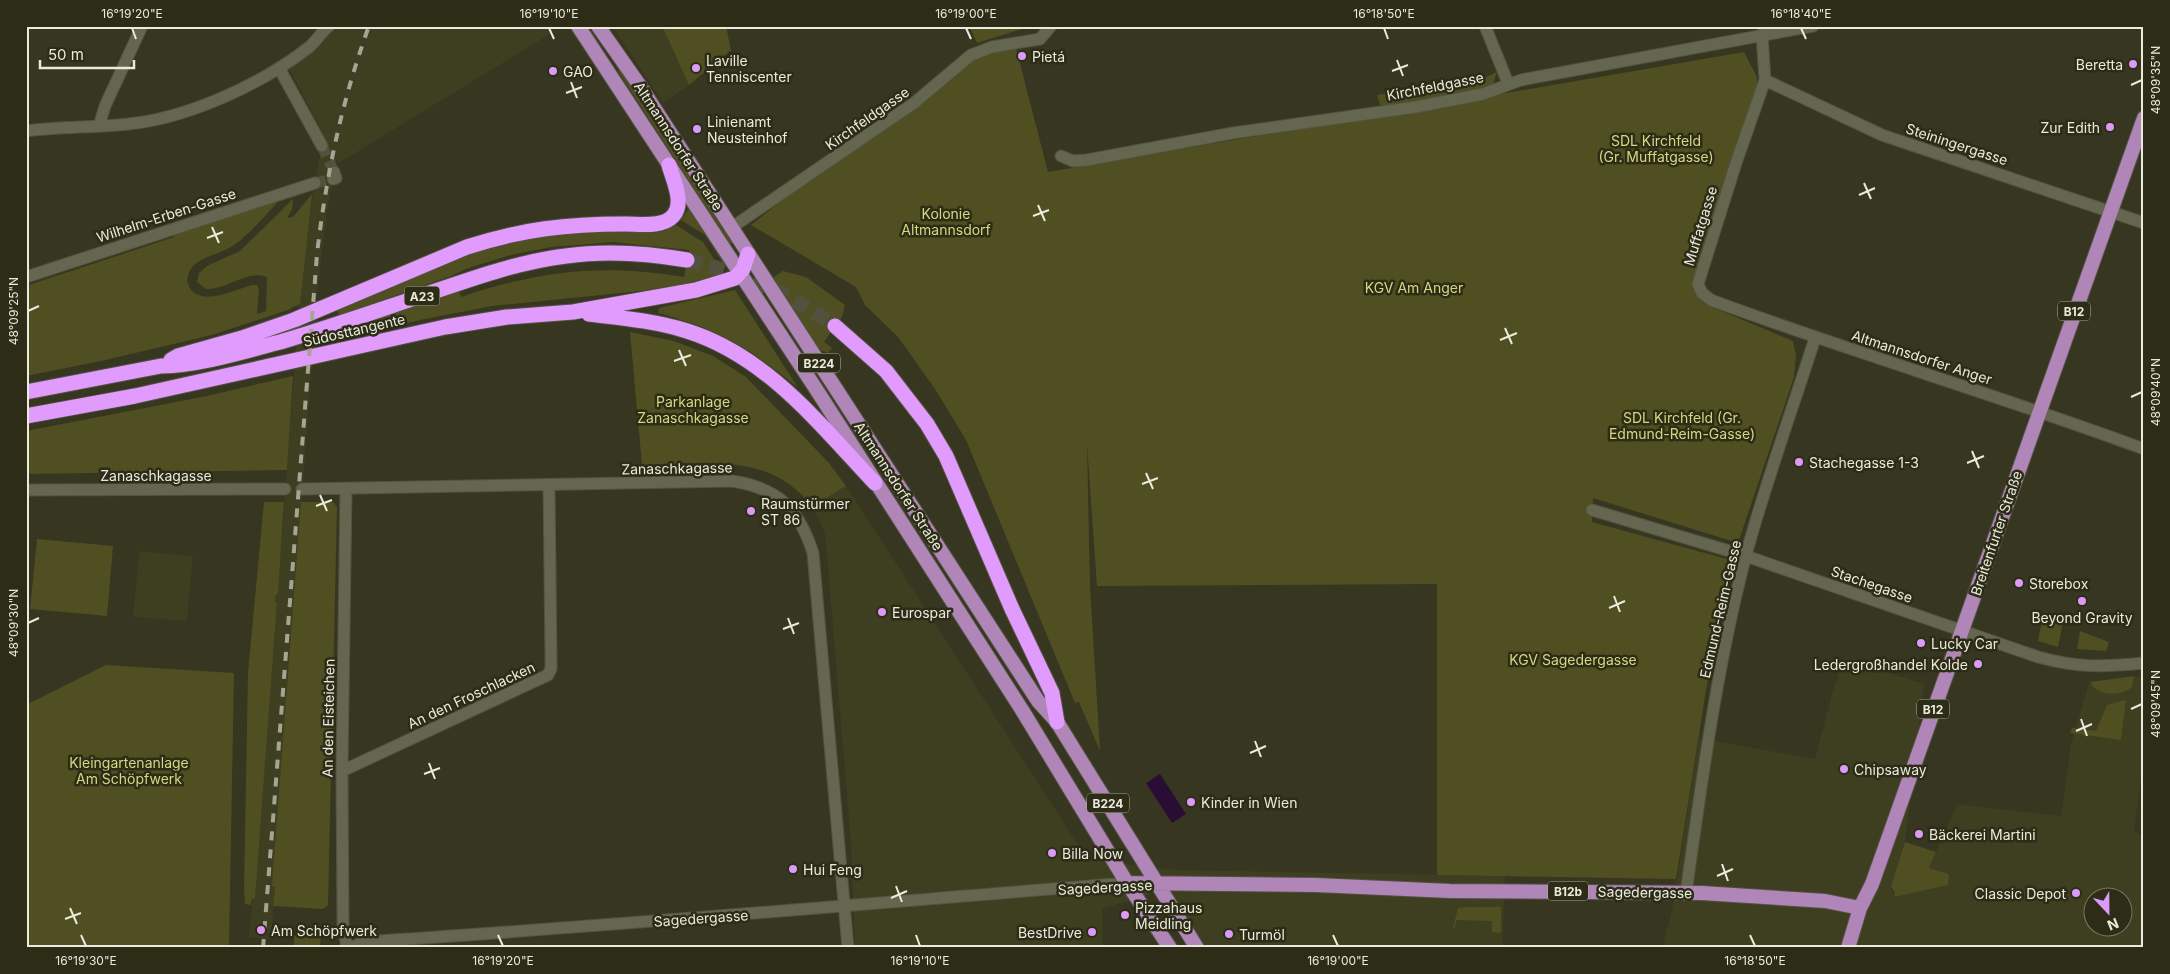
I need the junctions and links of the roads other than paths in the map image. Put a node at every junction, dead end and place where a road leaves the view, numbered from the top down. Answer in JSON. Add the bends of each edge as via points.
{"nodes":[{"id":1,"x":142,"y":26,"type":"edge"},
{"id":2,"x":578,"y":26,"type":"edge"},
{"id":3,"x":598,"y":26,"type":"edge"},
{"id":4,"x":1051,"y":26,"type":"edge"},
{"id":5,"x":1485,"y":26,"type":"edge"},
{"id":6,"x":1736,"y":26,"type":"edge"},
{"id":7,"x":1813,"y":26,"type":"edge"},
{"id":8,"x":325,"y":28,"type":"edge"},
{"id":9,"x":1762,"y":34,"type":"junction"},
{"id":10,"x":1739,"y":38,"type":"junction"},
{"id":11,"x":279,"y":68,"type":"junction"},
{"id":12,"x":1766,"y":80,"type":"junction"},
{"id":13,"x":1508,"y":84,"type":"junction"},
{"id":14,"x":2144,"y":118,"type":"edge"},
{"id":15,"x":99,"y":126,"type":"junction"},
{"id":16,"x":26,"y":131,"type":"edge"},
{"id":17,"x":322,"y":146,"type":"tunnel mouth"},
{"id":18,"x":1061,"y":156,"type":"dead end"},
{"id":19,"x":669,"y":166,"type":"junction"},
{"id":20,"x":315,"y":183,"type":"tunnel mouth"},
{"id":21,"x":2110,"y":211,"type":"junction"},
{"id":22,"x":2144,"y":223,"type":"edge"},
{"id":23,"x":731,"y":228,"type":"junction"},
{"id":24,"x":748,"y":254,"type":"junction"},
{"id":25,"x":687,"y":260,"type":"tunnel mouth"},
{"id":26,"x":741,"y":273,"type":"junction"},
{"id":27,"x":26,"y":277,"type":"edge"},
{"id":28,"x":1698,"y":284,"type":"joint"},
{"id":29,"x":573,"y":312,"type":"junction"},
{"id":30,"x":835,"y":326,"type":"tunnel mouth"},
{"id":31,"x":1815,"y":338,"type":"junction"},
{"id":32,"x":161,"y":366,"type":"junction"},
{"id":33,"x":26,"y":392,"type":"edge"},
{"id":34,"x":2039,"y":410,"type":"junction"},
{"id":35,"x":26,"y":416,"type":"edge"},
{"id":36,"x":2144,"y":450,"type":"edge"},
{"id":37,"x":875,"y":484,"type":"junction"},
{"id":38,"x":549,"y":485,"type":"junction"},
{"id":39,"x":302,"y":489,"type":"dead end"},
{"id":40,"x":346,"y":489,"type":"junction"},
{"id":41,"x":26,"y":490,"type":"edge"},
{"id":42,"x":285,"y":490,"type":"dead end"},
{"id":43,"x":1592,"y":510,"type":"dead end"},
{"id":44,"x":1746,"y":556,"type":"junction"},
{"id":45,"x":1961,"y":631,"type":"junction"},
{"id":46,"x":2144,"y":663,"type":"edge"},
{"id":47,"x":1057,"y":722,"type":"junction"},
{"id":48,"x":342,"y":771,"type":"junction"},
{"id":49,"x":1127,"y":884,"type":"junction"},
{"id":50,"x":1158,"y":884,"type":"junction"},
{"id":51,"x":1686,"y":893,"type":"junction"},
{"id":52,"x":844,"y":905,"type":"junction"},
{"id":53,"x":1860,"y":908,"type":"junction"},
{"id":54,"x":347,"y":948,"type":"edge"},
{"id":55,"x":352,"y":948,"type":"edge"},
{"id":56,"x":848,"y":948,"type":"edge"},
{"id":57,"x":1170,"y":948,"type":"edge"},
{"id":58,"x":1197,"y":948,"type":"edge"},
{"id":59,"x":1848,"y":948,"type":"edge"}],
"edges":[{"from":1,"to":15,"type":"street"},
{"from":2,"to":19,"type":"main road","name":"Altmannsdorfer Straße","number":"B224"},
{"from":3,"to":23,"type":"main road","name":"Altmannsdorfer Straße","number":"B224"},
{"from":4,"to":23,"type":"street","name":"Kirchfeldgasse","via":[[1040,39],[992,47],[971,55],[914,103]]},
{"from":5,"to":13,"type":"street"},
{"from":6,"to":10,"type":"street"},
{"from":7,"to":9,"type":"street","name":"Kirchfeldgasse"},
{"from":8,"to":11,"type":"street","via":[[312,44]]},
{"from":9,"to":10,"type":"street","name":"Kirchfeldgasse"},
{"from":9,"to":12,"type":"street","name":"Muffatgasse"},
{"from":10,"to":13,"type":"street","name":"Kirchfeldgasse"},
{"from":11,"to":15,"type":"street","via":[[184,112],[140,123]]},
{"from":11,"to":17,"type":"street"},
{"from":12,"to":21,"type":"street","name":"Steiningergasse","via":[[1882,135]]},
{"from":12,"to":28,"type":"street","name":"Muffatgasse","via":[[1733,171]]},
{"from":13,"to":18,"type":"street","name":"Kirchfeldgasse","via":[[1483,94],[1434,103],[1233,133],[1087,160],[1073,161]]},
{"from":14,"to":21,"type":"main road","name":"Breitenfurter Straße","number":"B12"},
{"from":15,"to":16,"type":"street"},
{"from":19,"to":26,"type":"main road","name":"Altmannsdorfer Straße","number":"B224"},
{"from":19,"to":32,"type":"highway","via":[[678,202],[674,215],[665,222],[575,224],[492,239],[294,320],[178,356]]},
{"from":20,"to":27,"type":"street","name":"Wilhelm-Erben-Gasse"},
{"from":21,"to":22,"type":"street","name":"Steiningergasse"},
{"from":21,"to":34,"type":"main road","name":"Breitenfurter Straße","number":"B12"},
{"from":23,"to":24,"type":"main road","name":"Altmannsdorfer Straße","number":"B224"},
{"from":24,"to":26,"type":"highway"},
{"from":24,"to":47,"type":"main road","name":"Altmannsdorfer Straße","number":"B224","via":[[1038,701]]},
{"from":25,"to":32,"type":"highway","name":"Südosttangente","number":"A23","via":[[606,253],[537,261],[489,273],[264,346],[180,365]]},
{"from":26,"to":29,"type":"highway","name":"Südosttangente","via":[[721,284],[670,296]]},
{"from":26,"to":37,"type":"main road","name":"Altmannsdorfer Straße","number":"B224"},
{"from":28,"to":31,"type":"street","name":"Altmannsdorfer Anger","via":[[1712,300]]},
{"from":29,"to":35,"type":"highway","name":"Südosttangente","via":[[507,317],[445,327],[135,396]]},
{"from":29,"to":37,"type":"highway","via":[[667,326],[708,339],[741,356],[794,397]]},
{"from":30,"to":47,"type":"highway","via":[[886,372],[927,424],[946,456],[1052,693]]},
{"from":31,"to":34,"type":"street","name":"Altmannsdorfer Anger"},
{"from":31,"to":44,"type":"street","name":"Edmund-Reim-Gasse","via":[[1786,421]]},
{"from":32,"to":33,"type":"highway","name":"Südosttangente","number":"A23"},
{"from":34,"to":36,"type":"street","name":"Altmannsdorfer Anger"},
{"from":34,"to":45,"type":"main road","name":"Breitenfurter Straße","number":"B12"},
{"from":37,"to":49,"type":"main road","name":"Altmannsdorfer Straße","number":"B224","via":[[1022,710]]},
{"from":38,"to":40,"type":"street","name":"Zanaschkagasse"},
{"from":38,"to":48,"type":"street","name":"An den Froschlacken","via":[[551,669],[548,675]]},
{"from":38,"to":52,"type":"street","name":"Zanaschkagasse","via":[[732,482],[767,490],[795,512],[813,553]]},
{"from":39,"to":40,"type":"street","name":"Zanaschkagasse"},
{"from":40,"to":48,"type":"street","name":"An den Eisteichen"},
{"from":41,"to":42,"type":"street","name":"Zanaschkagasse"},
{"from":43,"to":44,"type":"street","name":"Stachegasse"},
{"from":44,"to":45,"type":"street","name":"Stachegasse"},
{"from":44,"to":51,"type":"street","name":"Edmund-Reim-Gasse","via":[[1719,679]]},
{"from":45,"to":46,"type":"street","name":"Stachegasse","via":[[2066,664],[2101,668]]},
{"from":45,"to":53,"type":"main road","name":"Breitenfurter Straße","number":"B12","via":[[1872,884]]},
{"from":47,"to":50,"type":"main road","name":"Altmannsdorfer Straße","number":"B224"},
{"from":48,"to":54,"type":"street","name":"An den Eisteichen","via":[[343,924]]},
{"from":49,"to":50,"type":"main road","name":"Sagedergasse","number":"B12b"},
{"from":49,"to":52,"type":"street","name":"Sagedergasse"},
{"from":49,"to":57,"type":"main road","name":"Altmannsdorfer Straße","number":"B224"},
{"from":50,"to":51,"type":"main road","name":"Sagedergasse","number":"B12b"},
{"from":50,"to":58,"type":"main road","name":"Altmannsdorfer Straße","number":"B224"},
{"from":51,"to":53,"type":"main road","name":"Sagedergasse","number":"B12b","via":[[1782,897]]},
{"from":52,"to":55,"type":"street","name":"Sagedergasse","via":[[362,942]]},
{"from":52,"to":56,"type":"street","name":"Zanaschkagasse"},
{"from":53,"to":59,"type":"main road","name":"Breitenfurter Straße","number":"B12"}]}
